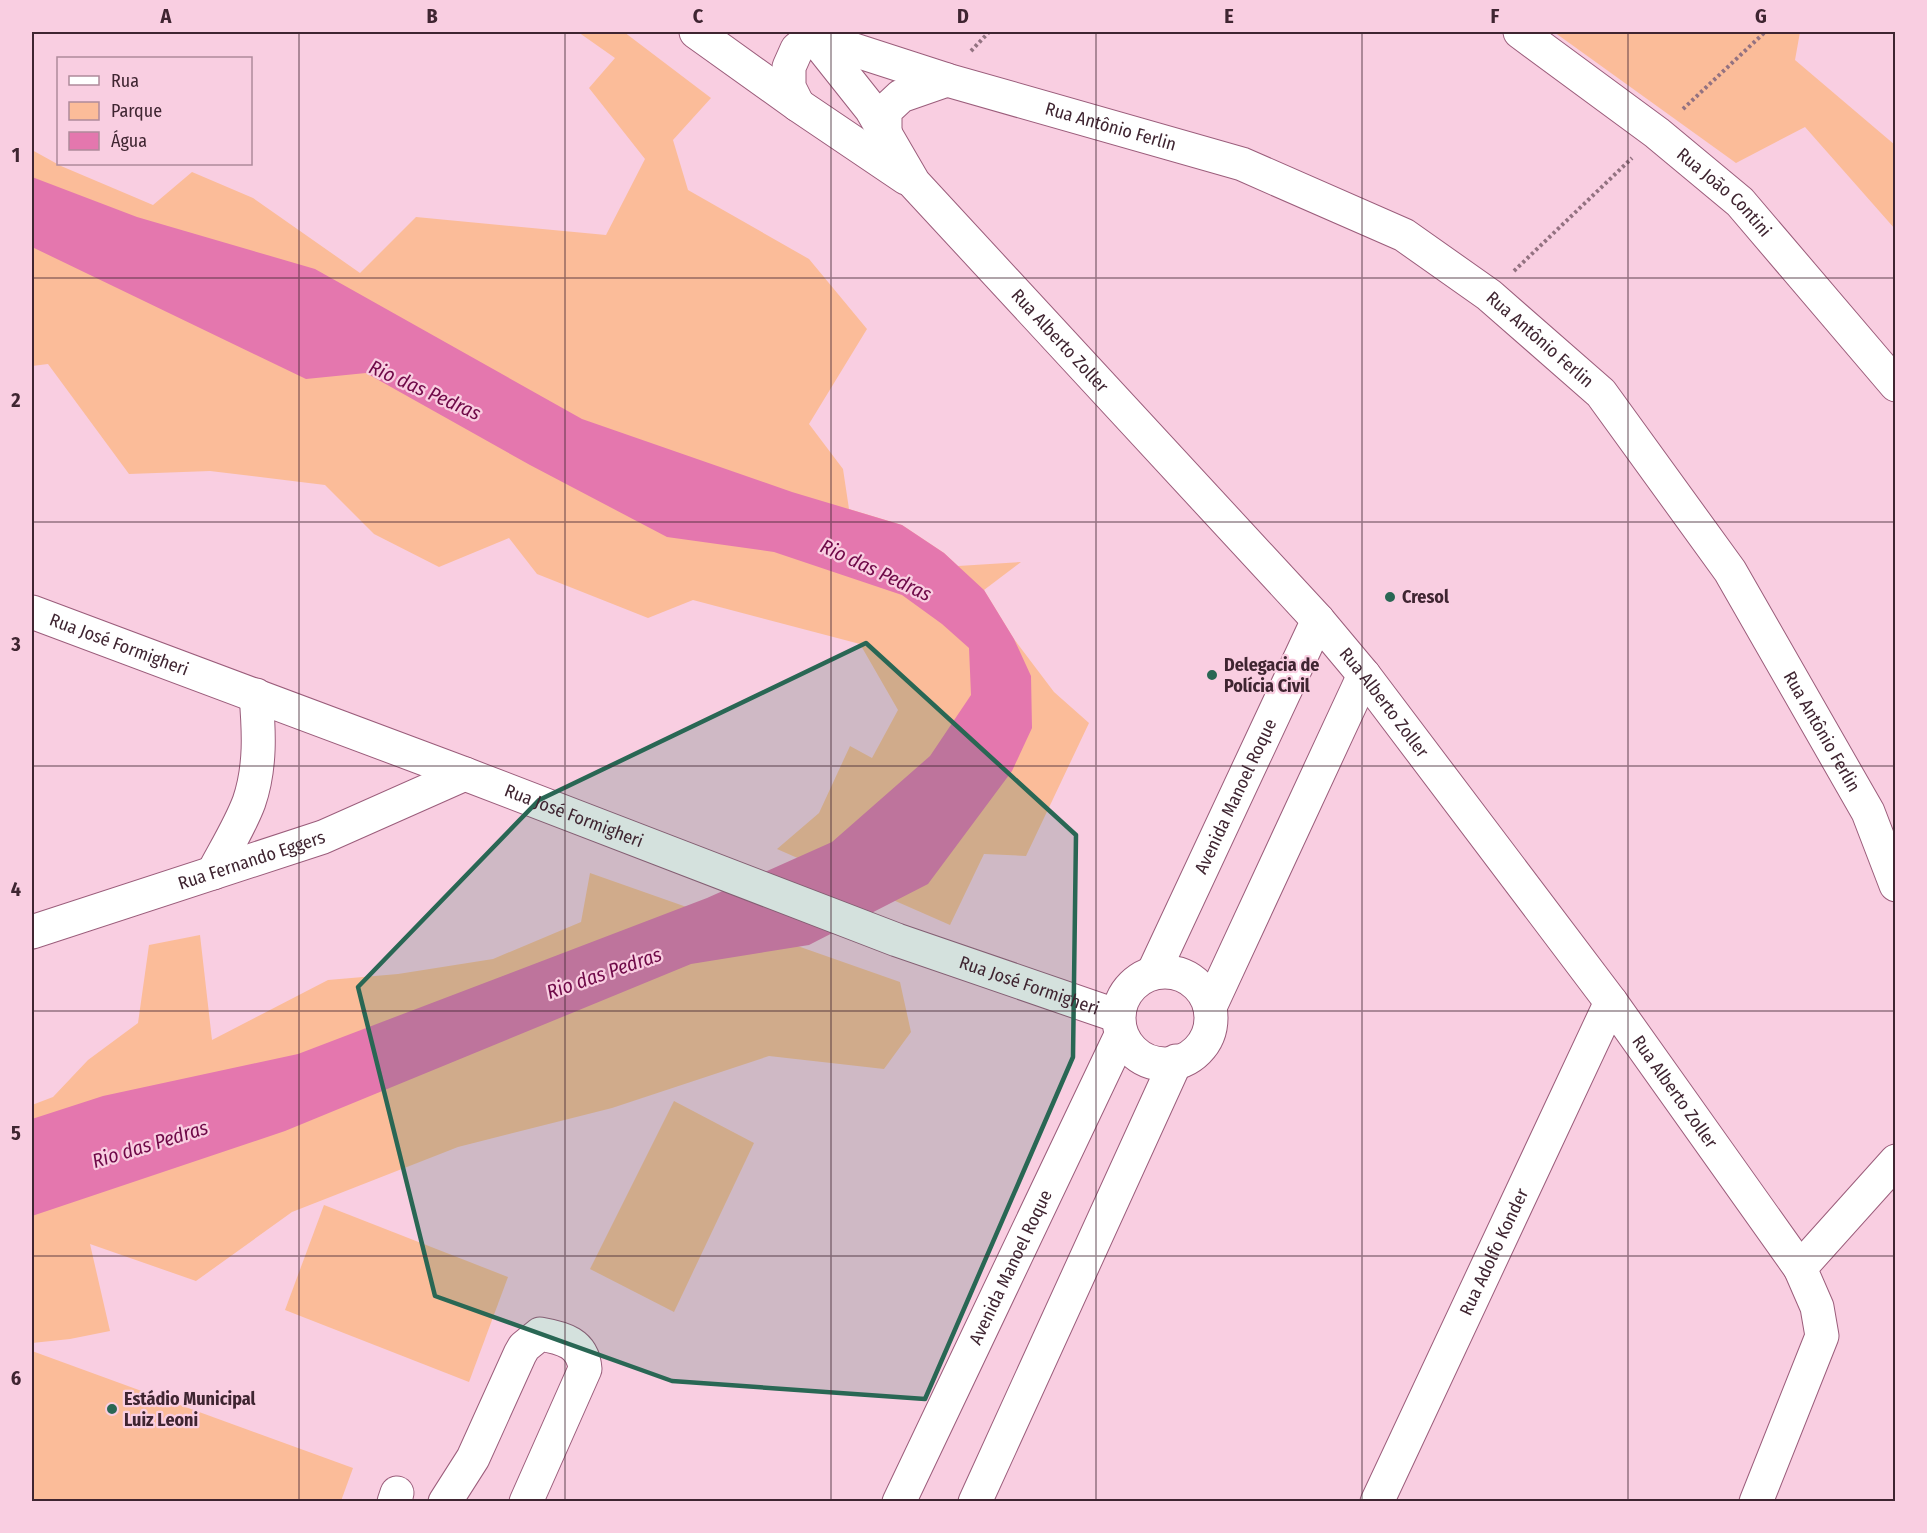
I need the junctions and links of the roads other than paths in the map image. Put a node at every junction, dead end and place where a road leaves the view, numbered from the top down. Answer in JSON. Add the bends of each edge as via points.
{"nodes":[{"id":1,"x":696,"y":32,"type":"edge"},
{"id":2,"x":714,"y":32,"type":"edge"},
{"id":3,"x":1520,"y":32,"type":"edge"},
{"id":4,"x":804,"y":34,"type":"edge"},
{"id":5,"x":789,"y":67,"type":"junction"},
{"id":6,"x":847,"y":77,"type":"junction"},
{"id":7,"x":947,"y":80,"type":"junction"},
{"id":8,"x":798,"y":105,"type":"junction"},
{"id":9,"x":885,"y":133,"type":"junction"},
{"id":10,"x":914,"y":183,"type":"junction"},
{"id":11,"x":1896,"y":385,"type":"edge"},
{"id":12,"x":32,"y":612,"type":"edge"},
{"id":13,"x":1318,"y":620,"type":"junction"},
{"id":14,"x":1364,"y":675,"type":"junction"},
{"id":15,"x":256,"y":695,"type":"junction"},
{"id":16,"x":465,"y":774,"type":"junction"},
{"id":17,"x":213,"y":873,"type":"junction"},
{"id":18,"x":1896,"y":885,"type":"edge"},
{"id":19,"x":32,"y":932,"type":"edge"},
{"id":20,"x":1153,"y":973,"type":"junction"},
{"id":21,"x":1611,"y":1002,"type":"junction"},
{"id":22,"x":1210,"y":1007,"type":"junction"},
{"id":23,"x":1120,"y":1025,"type":"junction"},
{"id":24,"x":1176,"y":1061,"type":"junction"},
{"id":25,"x":1896,"y":1161,"type":"edge"},
{"id":26,"x":1800,"y":1268,"type":"junction"},
{"id":27,"x":445,"y":1502,"type":"edge"},
{"id":28,"x":526,"y":1502,"type":"edge"},
{"id":29,"x":899,"y":1502,"type":"edge"},
{"id":30,"x":975,"y":1502,"type":"edge"},
{"id":31,"x":1377,"y":1502,"type":"edge"},
{"id":32,"x":1756,"y":1502,"type":"edge"}],
"edges":[{"from":1,"to":8,"type":"street","name":"Rua Alberto Zoller"},
{"from":2,"to":5,"type":"street","name":"Rua Antônio Ferlin"},
{"from":3,"to":11,"type":"street","name":"Rua João Contini","via":[[1657,134],[1740,202]]},
{"from":4,"to":5,"type":"street"},
{"from":4,"to":6,"type":"street","name":"Rua Alberto Zoller"},
{"from":4,"to":7,"type":"street","name":"Rua Antônio Ferlin"},
{"from":5,"to":6,"type":"street","name":"Rua Antônio Ferlin"},
{"from":5,"to":8,"type":"street","via":[[789,87]]},
{"from":6,"to":7,"type":"street","name":"Rua Antônio Ferlin"},
{"from":6,"to":9,"type":"street","name":"Rua Alberto Zoller"},
{"from":7,"to":9,"type":"street","via":[[901,96],[885,111]]},
{"from":7,"to":18,"type":"street","name":"Rua Antônio Ferlin","via":[[1242,164],[1404,235],[1489,294],[1601,393],[1730,571],[1868,812]]},
{"from":8,"to":10,"type":"street","name":"Rua Alberto Zoller"},
{"from":9,"to":10,"type":"street","name":"Rua Alberto Zoller"},
{"from":10,"to":13,"type":"street","name":"Rua Alberto Zoller"},
{"from":12,"to":15,"type":"street","name":"Rua José Formigheri"},
{"from":13,"to":14,"type":"street","name":"Rua Alberto Zoller"},
{"from":13,"to":20,"type":"street","name":"Avenida Manoel Roque"},
{"from":14,"to":21,"type":"street","name":"Rua Alberto Zoller"},
{"from":14,"to":22,"type":"street"},
{"from":15,"to":16,"type":"street","name":"Rua José Formigheri"},
{"from":15,"to":17,"type":"street","via":[[259,729],[249,803]]},
{"from":16,"to":17,"type":"street","name":"Rua Fernando Eggers","via":[[323,837]]},
{"from":16,"to":23,"type":"street","name":"Rua José Formigheri"},
{"from":17,"to":19,"type":"street","name":"Rua Fernando Eggers"},
{"from":20,"to":22,"type":"street","via":[[1173,972],[1191,980]]},
{"from":20,"to":23,"type":"street","via":[[1136,981],[1123,997]]},
{"from":21,"to":26,"type":"street","name":"Rua Alberto Zoller"},
{"from":21,"to":31,"type":"street","name":"Rua Adolfo Konder"},
{"from":22,"to":24,"type":"street","via":[[1211,1024],[1205,1040],[1195,1053]]},
{"from":23,"to":24,"type":"street","via":[[1131,1050],[1145,1060],[1162,1064]]},
{"from":23,"to":29,"type":"street","name":"Avenida Manoel Roque"},
{"from":24,"to":30,"type":"street"},
{"from":25,"to":26,"type":"street"},
{"from":26,"to":32,"type":"street","name":"Rua Alberto Zoller","via":[[1817,1307],[1822,1336]]},
{"from":27,"to":28,"type":"street","via":[[473,1458],[520,1354],[540,1334],[574,1345],[584,1358],[585,1370]]}]}
